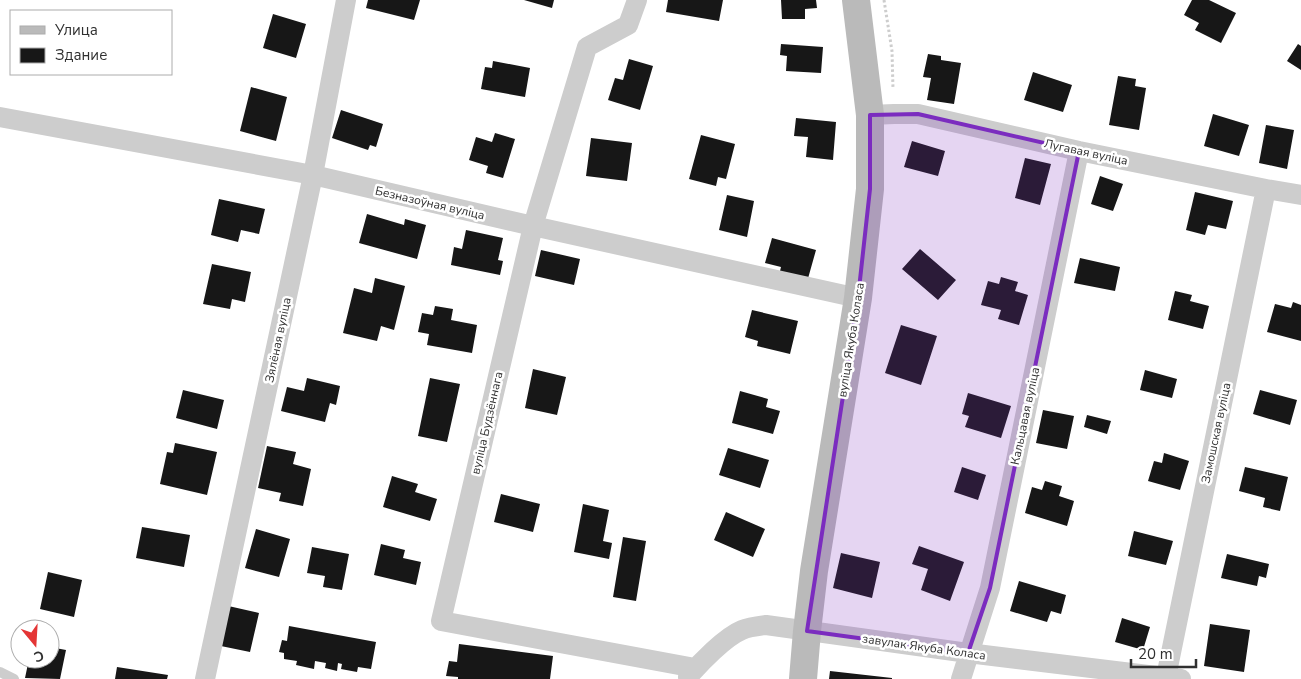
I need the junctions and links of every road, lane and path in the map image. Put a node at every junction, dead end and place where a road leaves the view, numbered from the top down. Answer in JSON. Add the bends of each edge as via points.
{"nodes":[{"id":1,"x":346,"y":0,"type":"edge"},
{"id":2,"x":636,"y":0,"type":"edge"},
{"id":3,"x":856,"y":0,"type":"edge"},
{"id":4,"x":870,"y":116,"type":"junction"},
{"id":5,"x":0,"y":118,"type":"edge"},
{"id":6,"x":1079,"y":151,"type":"junction"},
{"id":7,"x":313,"y":176,"type":"junction"},
{"id":8,"x":1266,"y":189,"type":"junction"},
{"id":9,"x":1301,"y":195,"type":"edge"},
{"id":10,"x":534,"y":226,"type":"junction"},
{"id":11,"x":858,"y":298,"type":"junction"},
{"id":12,"x":807,"y":631,"type":"junction"},
{"id":13,"x":968,"y":653,"type":"junction"},
{"id":14,"x":0,"y":672,"type":"edge"},
{"id":15,"x":691,"y":674,"type":"edge"},
{"id":16,"x":1174,"y":678,"type":"edge"},
{"id":17,"x":14,"y":679,"type":"edge"},
{"id":18,"x":205,"y":679,"type":"edge"},
{"id":19,"x":803,"y":679,"type":"edge"},
{"id":20,"x":961,"y":679,"type":"edge"}],
"edges":[{"from":1,"to":7,"type":"street","name":"Зялёная вуліца"},
{"from":2,"to":10,"type":"street","name":"вуліца Будзённага","via":[[628,25],[587,47]]},
{"from":3,"to":4,"type":"main road","name":"вуліца Якуба Коласа"},
{"from":4,"to":6,"type":"street","name":"Лугавая вуліца","via":[[918,114]]},
{"from":4,"to":11,"type":"main road","name":"вуліца Якуба Коласа","via":[[870,189]]},
{"from":5,"to":7,"type":"street","name":"Безназоўная вуліца"},
{"from":6,"to":8,"type":"street","name":"Лугавая вуліца"},
{"from":6,"to":13,"type":"street","name":"Кальцавая вуліца","via":[[990,588]]},
{"from":7,"to":10,"type":"street","name":"Безназоўная вуліца"},
{"from":7,"to":18,"type":"street","name":"Зялёная вуліца"},
{"from":8,"to":9,"type":"street","name":"Лугавая вуліца"},
{"from":8,"to":16,"type":"street","name":"Замошская вуліца"},
{"from":10,"to":11,"type":"street","name":"Безназоўная вуліца"},
{"from":10,"to":15,"type":"street","name":"вуліца Будзённага","via":[[440,621]]},
{"from":11,"to":12,"type":"main road","name":"вуліца Якуба Коласа"},
{"from":12,"to":13,"type":"street","name":"завулак Якуба Коласа"},
{"from":12,"to":15,"type":"street","name":"завулак Якуба Коласа","via":[[766,625],[742,630],[727,639]]},
{"from":12,"to":19,"type":"main road","name":"вуліца Якуба Коласа"},
{"from":13,"to":16,"type":"street","name":"завулак Якуба Коласа"},
{"from":13,"to":20,"type":"street","name":"Кальцавая вуліца"},
{"from":14,"to":17,"type":"lane"}]}
